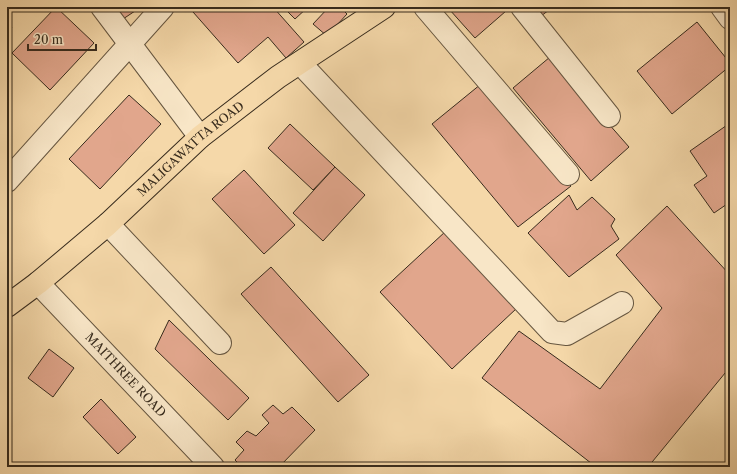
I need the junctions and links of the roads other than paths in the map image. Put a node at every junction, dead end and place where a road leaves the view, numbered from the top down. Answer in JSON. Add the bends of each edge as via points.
{"nodes":[{"id":1,"x":102,"y":7,"type":"edge"},
{"id":2,"x":163,"y":7,"type":"edge"},
{"id":3,"x":384,"y":7,"type":"edge"},
{"id":4,"x":425,"y":7,"type":"edge"},
{"id":5,"x":522,"y":7,"type":"edge"},
{"id":6,"x":722,"y":7,"type":"edge"},
{"id":7,"x":730,"y":18,"type":"edge"},
{"id":8,"x":129,"y":44,"type":"junction"},
{"id":9,"x":300,"y":63,"type":"junction"},
{"id":10,"x":609,"y":116,"type":"dead end"},
{"id":11,"x":200,"y":136,"type":"junction"},
{"id":12,"x":568,"y":174,"type":"dead end"},
{"id":13,"x":7,"y":181,"type":"edge"},
{"id":14,"x":108,"y":224,"type":"junction"},
{"id":15,"x":38,"y":283,"type":"junction"},
{"id":16,"x":9,"y":302,"type":"edge"},
{"id":17,"x":622,"y":303,"type":"dead end"},
{"id":18,"x":220,"y":343,"type":"dead end"},
{"id":19,"x":213,"y":467,"type":"edge"}],
"edges":[{"from":1,"to":8,"type":"street"},
{"from":2,"to":8,"type":"street"},
{"from":3,"to":9,"type":"main road","name":"MALIGAWATTA ROAD"},
{"from":4,"to":12,"type":"street"},
{"from":5,"to":10,"type":"street"},
{"from":6,"to":7,"type":"street"},
{"from":8,"to":11,"type":"street"},
{"from":8,"to":13,"type":"street"},
{"from":9,"to":11,"type":"main road","name":"MALIGAWATTA ROAD","via":[[259,90]]},
{"from":9,"to":17,"type":"street","via":[[552,332],[567,334]]},
{"from":11,"to":14,"type":"main road","name":"MALIGAWATTA ROAD"},
{"from":14,"to":15,"type":"main road","name":"MALIGAWATTA ROAD"},
{"from":14,"to":18,"type":"street"},
{"from":15,"to":16,"type":"main road","name":"MALIGAWATTA ROAD"},
{"from":15,"to":19,"type":"street","name":"MAITHREE ROAD"}]}
